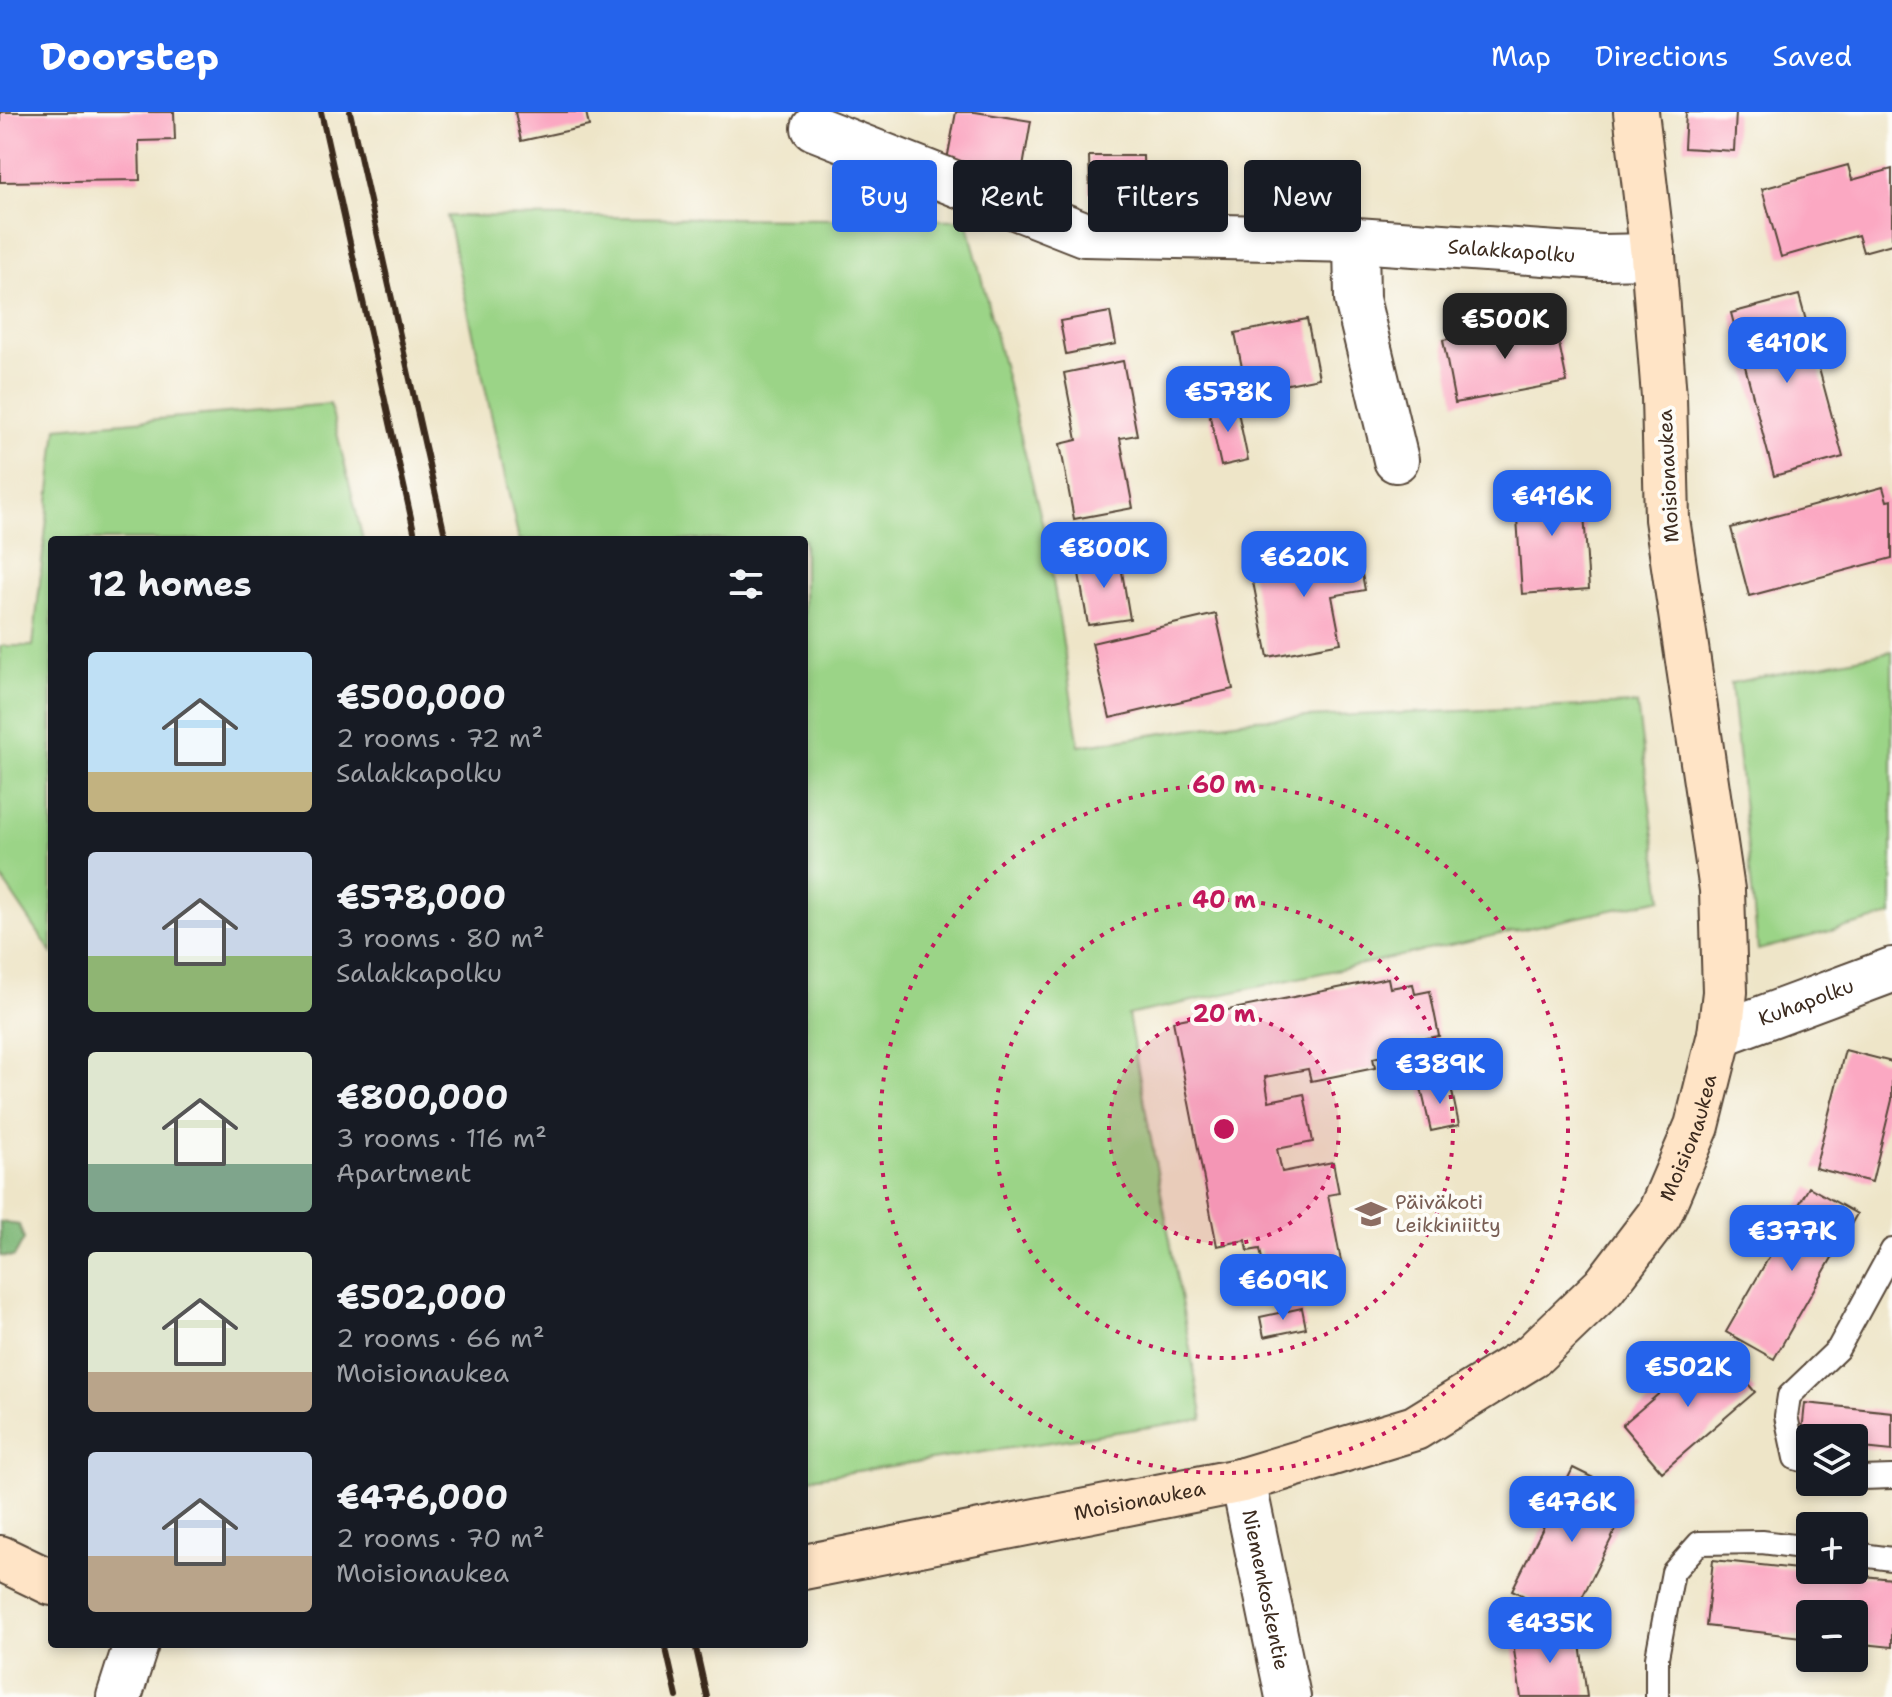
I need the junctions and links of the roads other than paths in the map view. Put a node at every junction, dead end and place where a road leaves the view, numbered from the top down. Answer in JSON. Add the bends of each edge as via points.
{"nodes":[{"id":1,"x":1636,"y":112,"type":"edge"},
{"id":2,"x":814,"y":128,"type":"dead end"},
{"id":3,"x":1356,"y":240,"type":"junction"},
{"id":4,"x":1653,"y":256,"type":"junction"},
{"id":5,"x":1396,"y":460,"type":"dead end"},
{"id":6,"x":1892,"y":970,"type":"edge"},
{"id":7,"x":1720,"y":1034,"type":"junction"},
{"id":8,"x":1892,"y":1250,"type":"edge"},
{"id":9,"x":1796,"y":1458,"type":"edge"},
{"id":10,"x":1868,"y":1476,"type":"edge"},
{"id":11,"x":1892,"y":1477,"type":"edge"},
{"id":12,"x":1243,"y":1480,"type":"junction"},
{"id":13,"x":1796,"y":1546,"type":"edge"},
{"id":14,"x":1868,"y":1556,"type":"edge"},
{"id":15,"x":0,"y":1558,"type":"edge"},
{"id":16,"x":1892,"y":1559,"type":"edge"},
{"id":17,"x":808,"y":1566,"type":"edge"},
{"id":18,"x":48,"y":1581,"type":"edge"},
{"id":19,"x":135,"y":1648,"type":"edge"},
{"id":20,"x":119,"y":1697,"type":"edge"},
{"id":21,"x":1288,"y":1697,"type":"edge"},
{"id":22,"x":1657,"y":1697,"type":"edge"}],
"edges":[{"from":1,"to":4,"type":"street","name":"Moisionaukea"},
{"from":2,"to":3,"type":"street","name":"Salakkapolku","via":[[1084,234]]},
{"from":3,"to":4,"type":"street","name":"Salakkapolku"},
{"from":3,"to":5,"type":"street","via":[[1357,299]]},
{"from":4,"to":7,"type":"street","name":"Moisionaukea","via":[[1667,519],[1722,890],[1725,992]]},
{"from":6,"to":7,"type":"street","name":"Kuhapolku"},
{"from":7,"to":12,"type":"street","name":"Moisionaukea","via":[[1697,1126],[1659,1215],[1604,1287],[1532,1356],[1415,1428]]},
{"from":8,"to":9,"type":"lane","via":[[1838,1349],[1789,1396],[1786,1416]]},
{"from":10,"to":11,"type":"lane"},
{"from":12,"to":17,"type":"street","name":"Moisionaukea"},
{"from":12,"to":21,"type":"street","name":"Niemenkoskentie"},
{"from":13,"to":22,"type":"lane","via":[[1699,1543],[1673,1572],[1657,1657]]},
{"from":14,"to":16,"type":"lane"},
{"from":15,"to":18,"type":"street"},
{"from":19,"to":20,"type":"street"}]}
